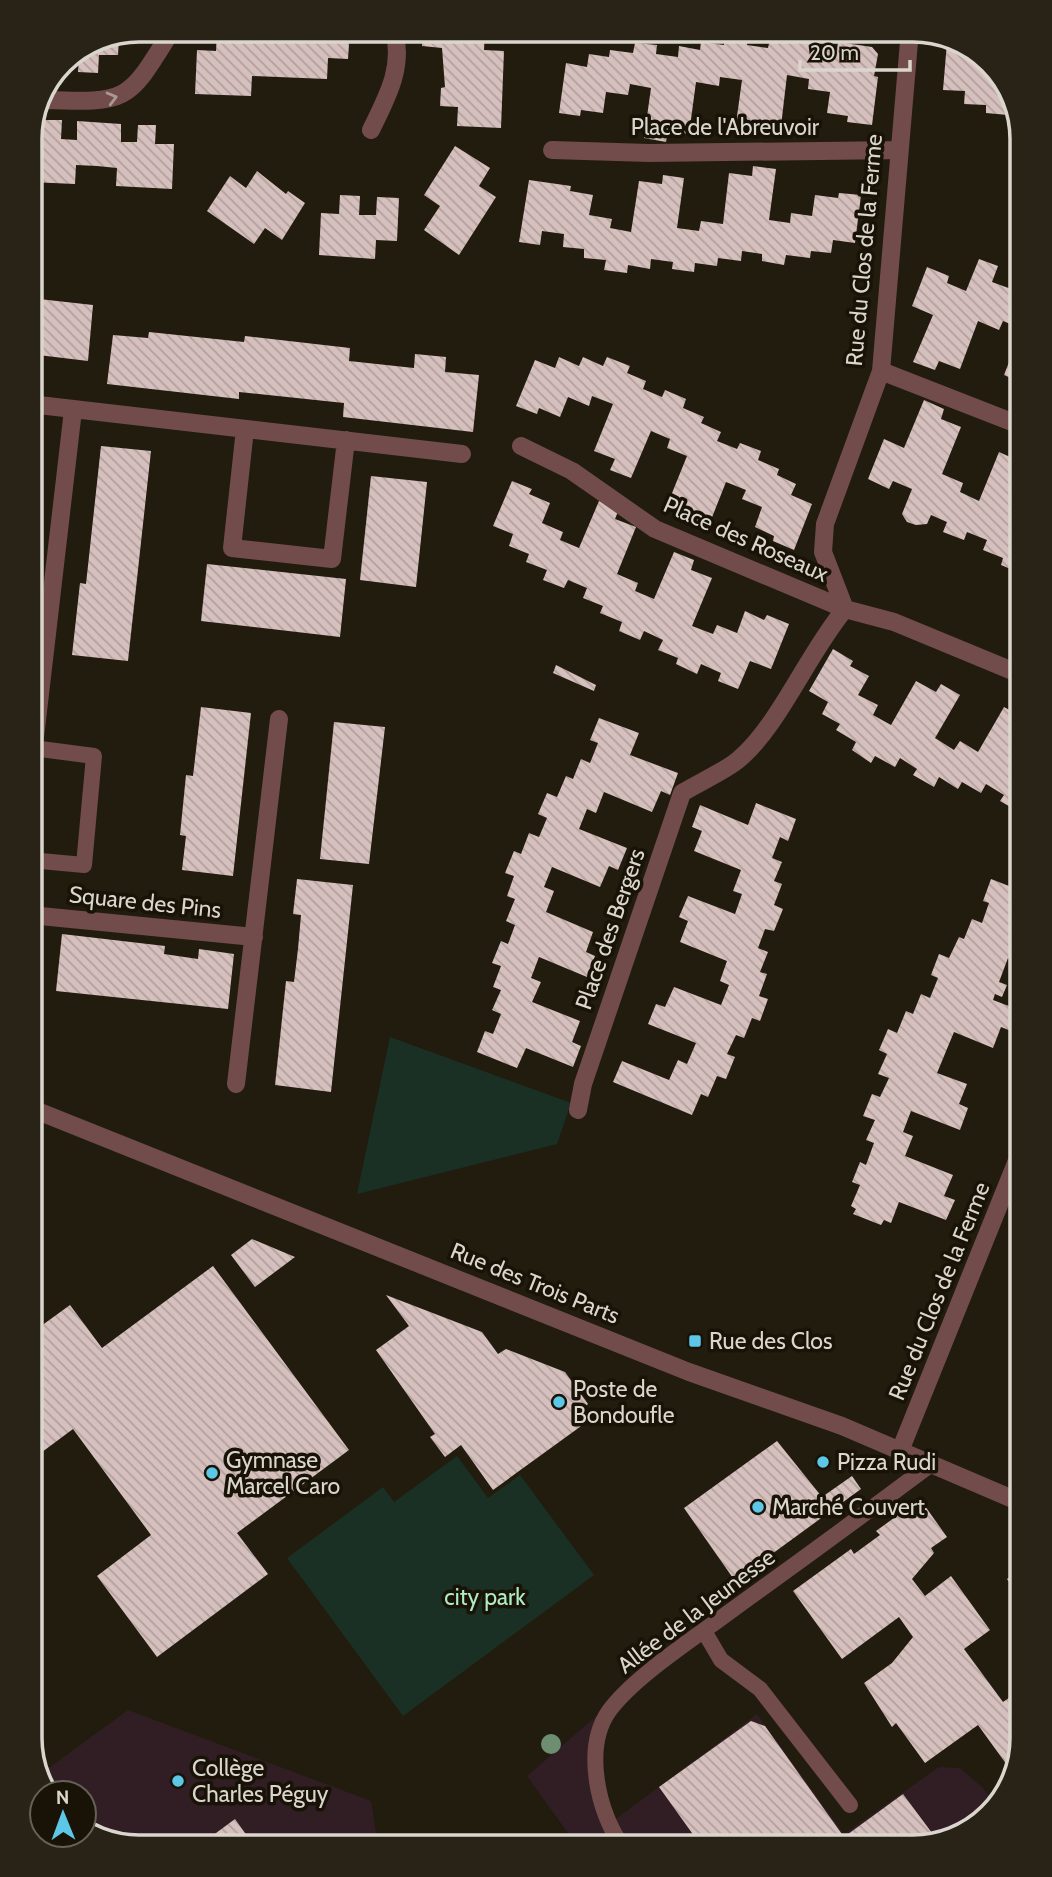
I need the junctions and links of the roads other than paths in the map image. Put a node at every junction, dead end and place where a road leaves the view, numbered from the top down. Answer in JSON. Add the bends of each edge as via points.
{"nodes":[{"id":1,"x":165,"y":42,"type":"edge"},
{"id":2,"x":397,"y":42,"type":"edge"},
{"id":3,"x":909,"y":42,"type":"edge"},
{"id":4,"x":50,"y":100,"type":"edge"},
{"id":5,"x":371,"y":130,"type":"dead end"},
{"id":6,"x":552,"y":150,"type":"dead end"},
{"id":7,"x":898,"y":150,"type":"junction"},
{"id":8,"x":881,"y":371,"type":"junction"},
{"id":9,"x":42,"y":406,"type":"edge"},
{"id":10,"x":74,"y":410,"type":"junction"},
{"id":11,"x":1010,"y":421,"type":"edge"},
{"id":12,"x":245,"y":429,"type":"junction"},
{"id":13,"x":346,"y":440,"type":"junction"},
{"id":14,"x":521,"y":446,"type":"dead end"},
{"id":15,"x":462,"y":454,"type":"dead end"},
{"id":16,"x":845,"y":609,"type":"junction"},
{"id":17,"x":42,"y":651,"type":"edge"},
{"id":18,"x":1010,"y":670,"type":"edge"},
{"id":19,"x":279,"y":719,"type":"dead end"},
{"id":20,"x":42,"y":749,"type":"edge"},
{"id":21,"x":42,"y":861,"type":"edge"},
{"id":22,"x":42,"y":916,"type":"edge"},
{"id":23,"x":254,"y":937,"type":"junction"},
{"id":24,"x":236,"y":1084,"type":"dead end"},
{"id":25,"x":578,"y":1110,"type":"dead end"},
{"id":26,"x":42,"y":1113,"type":"edge"},
{"id":27,"x":1010,"y":1178,"type":"edge"},
{"id":28,"x":900,"y":1451,"type":"junction"},
{"id":29,"x":930,"y":1465,"type":"junction"},
{"id":30,"x":1010,"y":1498,"type":"edge"},
{"id":31,"x":704,"y":1631,"type":"junction"},
{"id":32,"x":850,"y":1805,"type":"dead end"},
{"id":33,"x":615,"y":1835,"type":"edge"}],
"edges":[{"from":4,"to":1,"type":"street","one_way":true,"via":[[98,102],[123,96],[143,77]]},
{"from":2,"to":5,"type":"street","via":[[395,81]]},
{"from":3,"to":7,"type":"street","name":"Rue du Clos de la Ferme"},
{"from":6,"to":7,"type":"street","name":"Place de l'Abreuvoir"},
{"from":7,"to":8,"type":"street","name":"Rue du Clos de la Ferme"},
{"from":8,"to":11,"type":"street"},
{"from":8,"to":16,"type":"street","name":"Rue du Clos de la Ferme","via":[[825,524],[823,552]]},
{"from":9,"to":10,"type":"street"},
{"from":10,"to":12,"type":"street"},
{"from":10,"to":17,"type":"street"},
{"from":12,"to":13,"type":"street"},
{"from":12,"to":13,"type":"street","via":[[232,548],[332,559]]},
{"from":13,"to":15,"type":"street"},
{"from":14,"to":16,"type":"street","name":"Place des Roseaux","via":[[572,471],[655,529]]},
{"from":16,"to":18,"type":"street","via":[[894,622]]},
{"from":16,"to":25,"type":"street","name":"Place des Bergers","via":[[763,732],[737,761],[682,793]]},
{"from":19,"to":23,"type":"street"},
{"from":20,"to":21,"type":"lane","via":[[94,756],[84,866]]},
{"from":22,"to":23,"type":"street","name":"Square des Pins"},
{"from":23,"to":24,"type":"street"},
{"from":26,"to":28,"type":"street","name":"Rue des Trois Parts","via":[[678,1368]]},
{"from":27,"to":28,"type":"street","name":"Rue du Clos de la Ferme"},
{"from":28,"to":29,"type":"street","name":"Rue des Trois Parts"},
{"from":29,"to":30,"type":"street","name":"Rue des Trois Parts"},
{"from":29,"to":31,"type":"lane","name":"Allée de la Jeunesse"},
{"from":31,"to":32,"type":"lane","via":[[721,1660],[760,1689]]},
{"from":31,"to":33,"type":"lane","name":"Allée de la Jeunesse","via":[[608,1713],[598,1740],[596,1772]]}]}
